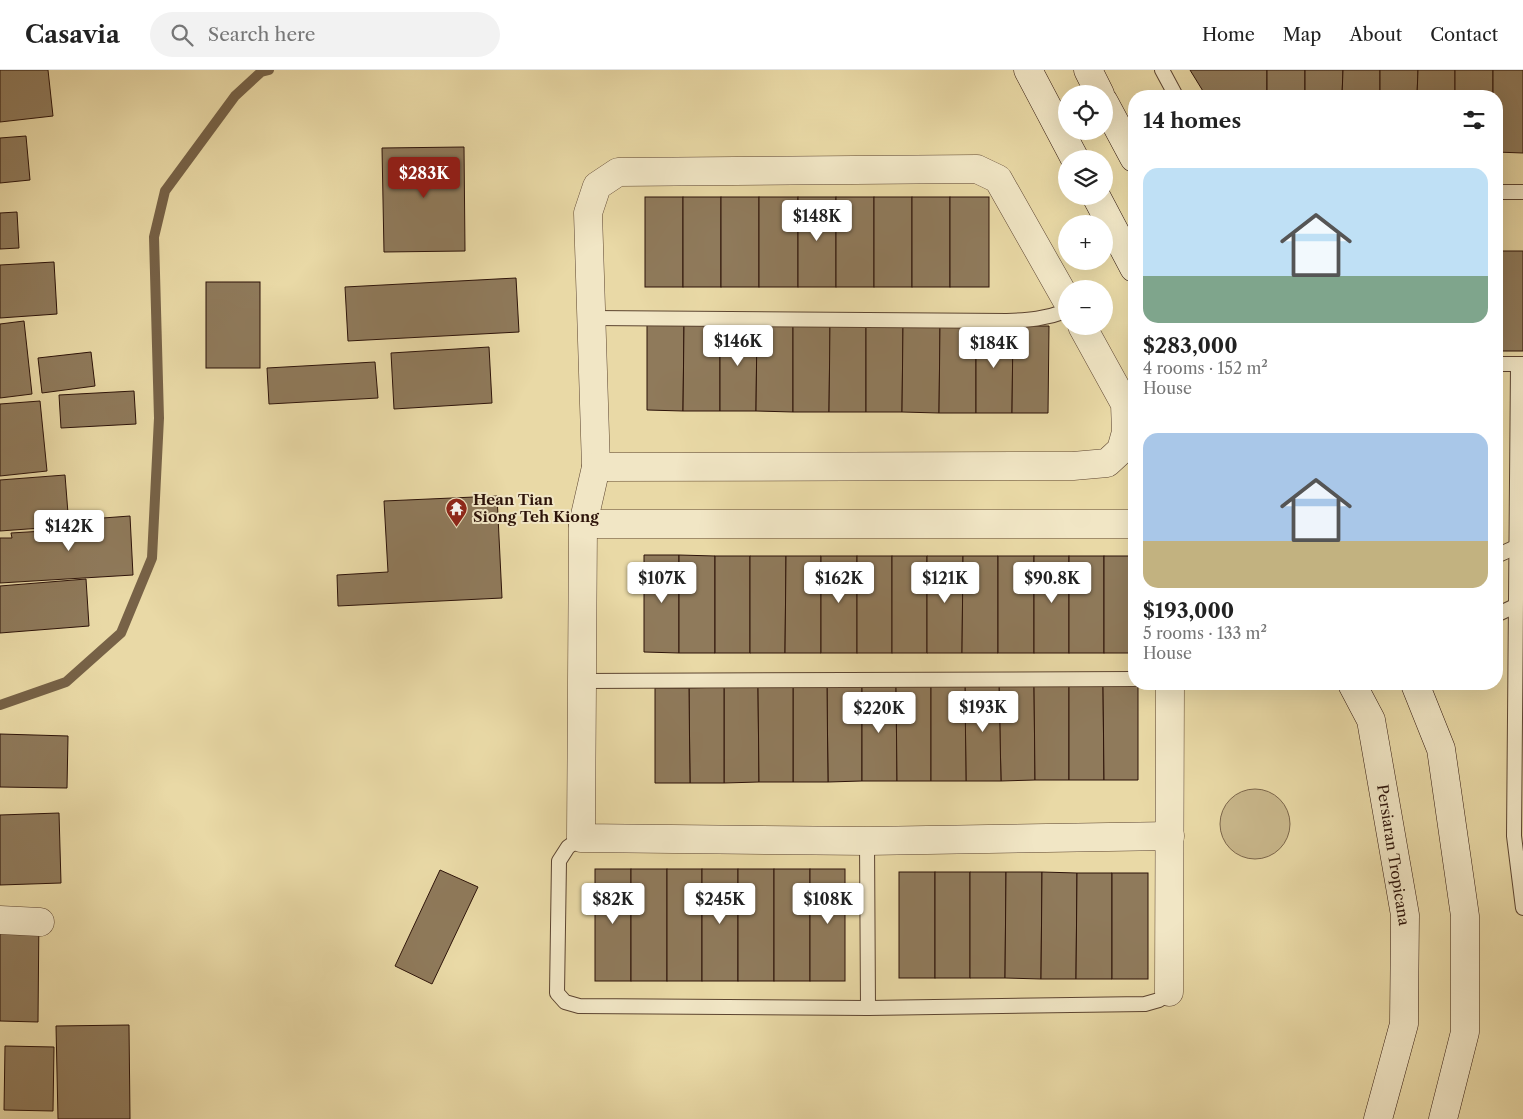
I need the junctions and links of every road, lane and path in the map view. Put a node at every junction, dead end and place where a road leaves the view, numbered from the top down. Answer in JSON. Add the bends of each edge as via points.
{"nodes":[{"id":1,"x":1028,"y":70,"type":"edge"},
{"id":2,"x":1088,"y":70,"type":"edge"},
{"id":3,"x":1162,"y":70,"type":"edge"},
{"id":4,"x":1096,"y":85,"type":"edge"},
{"id":5,"x":1173,"y":90,"type":"edge"},
{"id":6,"x":1113,"y":119,"type":"edge"},
{"id":7,"x":1128,"y":147,"type":"edge"},
{"id":8,"x":1071,"y":150,"type":"edge"},
{"id":9,"x":1503,"y":192,"type":"edge"},
{"id":10,"x":1523,"y":192,"type":"edge"},
{"id":11,"x":1101,"y":205,"type":"edge"},
{"id":12,"x":1128,"y":257,"type":"edge"},
{"id":13,"x":1058,"y":285,"type":"edge"},
{"id":14,"x":1058,"y":314,"type":"edge"},
{"id":15,"x":592,"y":318,"type":"junction"},
{"id":16,"x":1087,"y":335,"type":"edge"},
{"id":17,"x":1503,"y":364,"type":"edge"},
{"id":18,"x":1520,"y":364,"type":"edge"},
{"id":19,"x":596,"y":467,"type":"junction"},
{"id":20,"x":583,"y":524,"type":"junction"},
{"id":21,"x":1128,"y":524,"type":"edge"},
{"id":22,"x":1516,"y":547,"type":"junction"},
{"id":23,"x":1503,"y":553,"type":"edge"},
{"id":24,"x":1515,"y":606,"type":"junction"},
{"id":25,"x":1503,"y":612,"type":"edge"},
{"id":26,"x":1128,"y":679,"type":"edge"},
{"id":27,"x":581,"y":681,"type":"junction"},
{"id":28,"x":1170,"y":690,"type":"edge"},
{"id":29,"x":1355,"y":690,"type":"edge"},
{"id":30,"x":1417,"y":690,"type":"edge"},
{"id":31,"x":1170,"y":836,"type":"junction"},
{"id":32,"x":581,"y":838,"type":"junction"},
{"id":33,"x":867,"y":841,"type":"junction"},
{"id":34,"x":1523,"y":908,"type":"edge"},
{"id":35,"x":0,"y":920,"type":"edge"},
{"id":36,"x":40,"y":922,"type":"dead end"},
{"id":37,"x":1169,"y":992,"type":"joint"},
{"id":38,"x":868,"y":1008,"type":"junction"},
{"id":39,"x":1443,"y":1118,"type":"edge"},
{"id":40,"x":1378,"y":1119,"type":"edge"}],
"edges":[{"from":1,"to":8,"type":"street"},
{"from":2,"to":4,"type":"street"},
{"from":3,"to":5,"type":"lane"},
{"from":6,"to":7,"type":"street"},
{"from":9,"to":10,"type":"lane"},
{"from":11,"to":12,"type":"street"},
{"from":13,"to":15,"type":"street","via":[[998,179],[977,170],[618,172],[597,186],[588,213]]},
{"from":14,"to":15,"type":"lane","via":[[1035,320],[1007,321]]},
{"from":15,"to":19,"type":"street"},
{"from":16,"to":19,"type":"street","via":[[1125,404],[1126,432],[1121,450],[1107,463],[1074,466]]},
{"from":17,"to":18,"type":"lane"},
{"from":18,"to":22,"type":"lane"},
{"from":19,"to":20,"type":"street"},
{"from":20,"to":21,"type":"street"},
{"from":20,"to":27,"type":"street"},
{"from":22,"to":23,"type":"lane"},
{"from":22,"to":24,"type":"lane"},
{"from":24,"to":25,"type":"lane"},
{"from":24,"to":34,"type":"lane","via":[[1514,836]]},
{"from":26,"to":27,"type":"lane"},
{"from":27,"to":32,"type":"street"},
{"from":28,"to":31,"type":"street"},
{"from":29,"to":40,"type":"street","name":"Persiaran Tropicana","via":[[1371,720],[1405,915],[1404,1024]]},
{"from":30,"to":39,"type":"street","via":[[1441,749],[1465,916],[1465,1032]]},
{"from":31,"to":33,"type":"street"},
{"from":31,"to":37,"type":"street"},
{"from":32,"to":33,"type":"street"},
{"from":32,"to":38,"type":"lane","via":[[568,847],[559,861],[557,993],[566,1002],[579,1006]]},
{"from":33,"to":38,"type":"lane"},
{"from":35,"to":36,"type":"street"},
{"from":37,"to":38,"type":"lane","via":[[1160,1000],[1145,1004]]}]}
